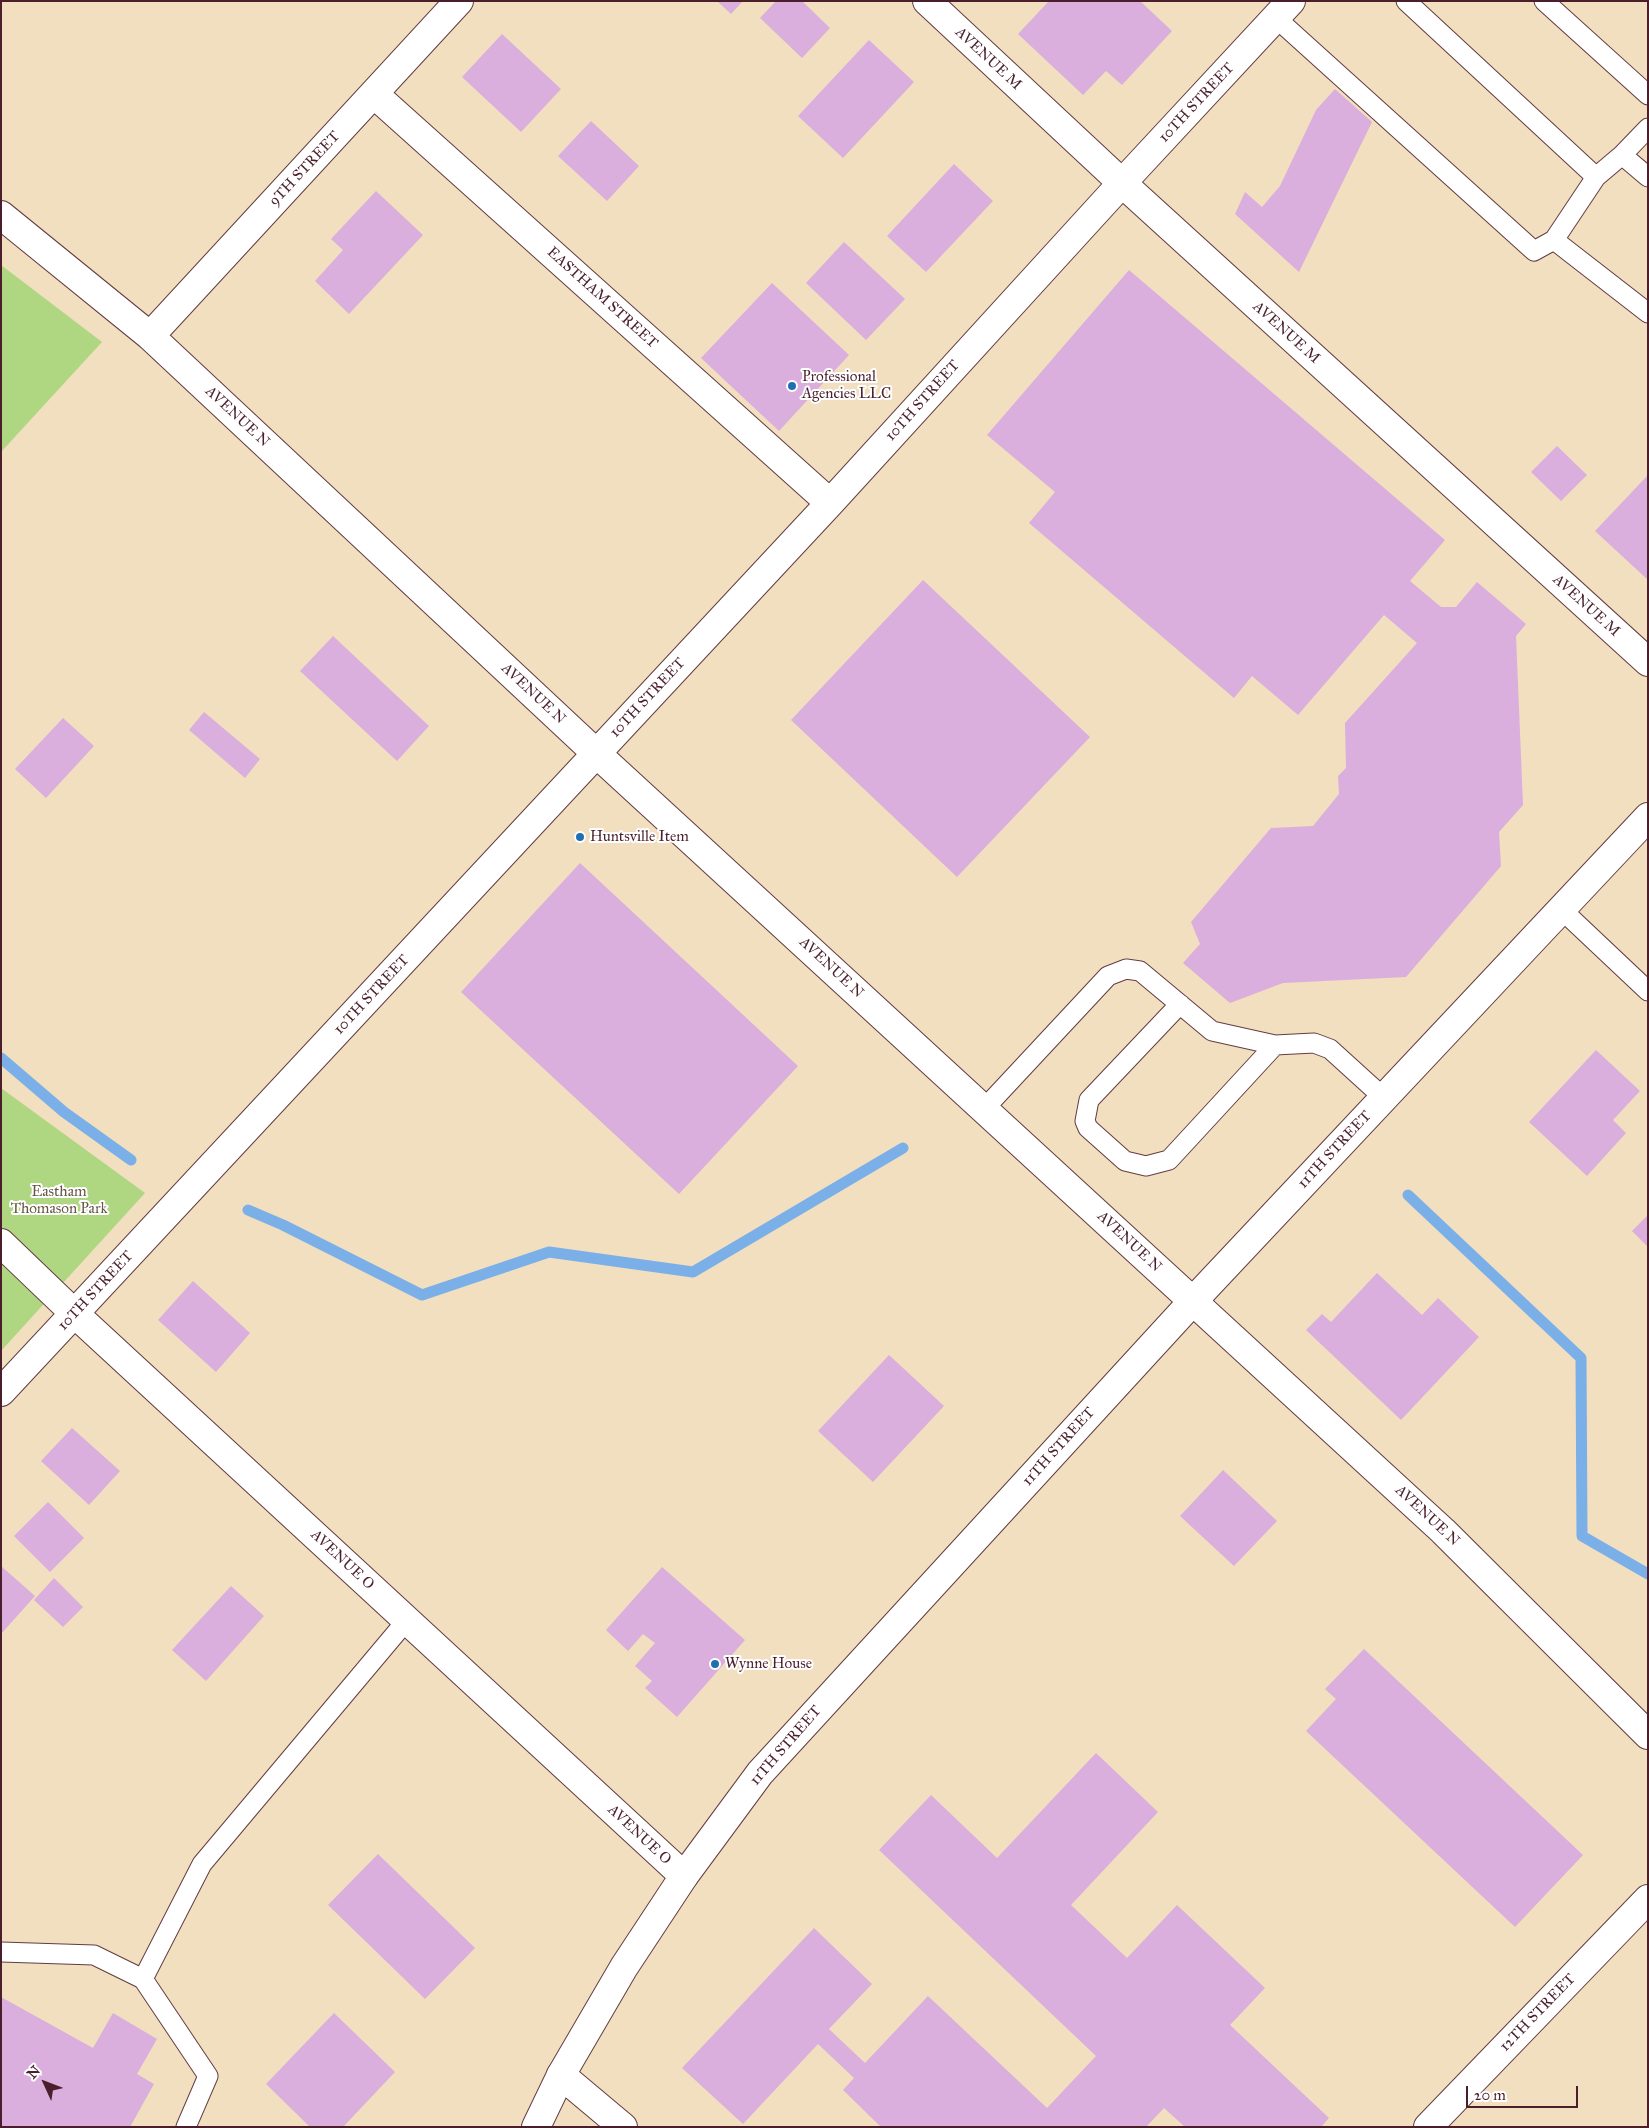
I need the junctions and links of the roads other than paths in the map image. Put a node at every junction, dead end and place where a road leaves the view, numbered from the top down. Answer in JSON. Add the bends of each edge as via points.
{"nodes":[{"id":1,"x":459,"y":1,"type":"edge"},
{"id":2,"x":927,"y":1,"type":"edge"},
{"id":3,"x":1406,"y":1,"type":"edge"},
{"id":4,"x":1544,"y":1,"type":"edge"},
{"id":5,"x":1284,"y":10,"type":"edge"},
{"id":6,"x":374,"y":94,"type":"junction"},
{"id":7,"x":1648,"y":95,"type":"edge"},
{"id":8,"x":1648,"y":128,"type":"edge"},
{"id":9,"x":1622,"y":155,"type":"junction"},
{"id":10,"x":1596,"y":177,"type":"junction"},
{"id":11,"x":1648,"y":177,"type":"edge"},
{"id":12,"x":1122,"y":184,"type":"junction"},
{"id":13,"x":1,"y":215,"type":"edge"},
{"id":14,"x":1554,"y":240,"type":"junction"},
{"id":15,"x":1648,"y":313,"type":"edge"},
{"id":16,"x":150,"y":336,"type":"junction"},
{"id":17,"x":830,"y":503,"type":"junction"},
{"id":18,"x":1648,"y":662,"type":"edge"},
{"id":19,"x":597,"y":754,"type":"junction"},
{"id":20,"x":1648,"y":817,"type":"edge"},
{"id":21,"x":1562,"y":909,"type":"junction"},
{"id":22,"x":1648,"y":991,"type":"edge"},
{"id":23,"x":1180,"y":1004,"type":"junction"},
{"id":24,"x":1275,"y":1045,"type":"junction"},
{"id":25,"x":1384,"y":1098,"type":"junction"},
{"id":26,"x":984,"y":1108,"type":"junction"},
{"id":27,"x":1,"y":1243,"type":"edge"},
{"id":28,"x":1193,"y":1301,"type":"junction"},
{"id":29,"x":75,"y":1314,"type":"junction"},
{"id":30,"x":1,"y":1392,"type":"edge"},
{"id":31,"x":407,"y":1620,"type":"junction"},
{"id":32,"x":1648,"y":1735,"type":"edge"},
{"id":33,"x":684,"y":1876,"type":"junction"},
{"id":34,"x":1648,"y":1899,"type":"edge"},
{"id":35,"x":1,"y":1952,"type":"edge"},
{"id":36,"x":144,"y":1979,"type":"junction"},
{"id":37,"x":561,"y":2075,"type":"junction"},
{"id":38,"x":193,"y":2124,"type":"edge"},
{"id":39,"x":536,"y":2127,"type":"edge"},
{"id":40,"x":623,"y":2127,"type":"edge"},
{"id":41,"x":1428,"y":2127,"type":"edge"}],
"edges":[{"from":1,"to":6,"type":"street","name":"9TH STREET"},
{"from":2,"to":12,"type":"street","name":"AVENUE M"},
{"from":3,"to":10,"type":"lane"},
{"from":4,"to":7,"type":"lane"},
{"from":5,"to":12,"type":"street","name":"10TH STREET"},
{"from":5,"to":14,"type":"lane","via":[[1534,251]]},
{"from":6,"to":16,"type":"street","name":"9TH STREET"},
{"from":6,"to":17,"type":"street","name":"EASTHAM STREET"},
{"from":8,"to":9,"type":"lane"},
{"from":9,"to":10,"type":"lane"},
{"from":9,"to":11,"type":"lane"},
{"from":10,"to":14,"type":"lane"},
{"from":12,"to":17,"type":"street","name":"10TH STREET"},
{"from":12,"to":18,"type":"street","name":"AVENUE M"},
{"from":13,"to":16,"type":"street","name":"AVENUE N"},
{"from":14,"to":15,"type":"lane"},
{"from":16,"to":19,"type":"street","name":"AVENUE N"},
{"from":17,"to":19,"type":"street","name":"10TH STREET"},
{"from":19,"to":26,"type":"street","name":"AVENUE N"},
{"from":19,"to":29,"type":"street","name":"10TH STREET"},
{"from":20,"to":21,"type":"street","name":"11TH STREET"},
{"from":21,"to":22,"type":"lane"},
{"from":21,"to":25,"type":"street","name":"11TH STREET"},
{"from":23,"to":24,"type":"lane","via":[[1212,1031]]},
{"from":23,"to":24,"type":"lane","via":[[1089,1100],[1085,1121],[1088,1128],[1125,1161],[1146,1166],[1169,1160]]},
{"from":23,"to":26,"type":"lane","via":[[1140,971],[1126,969],[1108,976]]},
{"from":24,"to":25,"type":"lane","via":[[1314,1044],[1330,1048]]},
{"from":25,"to":28,"type":"street","name":"11TH STREET"},
{"from":26,"to":28,"type":"street","name":"AVENUE N"},
{"from":27,"to":29,"type":"street","name":"AVENUE O"},
{"from":28,"to":32,"type":"street","name":"AVENUE N","via":[[1443,1531]]},
{"from":28,"to":33,"type":"street","name":"11TH STREET","via":[[760,1773]]},
{"from":29,"to":30,"type":"street","name":"10TH STREET"},
{"from":29,"to":31,"type":"street","name":"AVENUE O"},
{"from":31,"to":33,"type":"street","name":"AVENUE O"},
{"from":31,"to":36,"type":"lane","via":[[202,1864]]},
{"from":33,"to":37,"type":"street","name":"11TH STREET","via":[[624,1967]]},
{"from":34,"to":41,"type":"street","name":"12TH STREET"},
{"from":35,"to":36,"type":"lane","via":[[94,1955]]},
{"from":36,"to":38,"type":"lane","via":[[208,2076]]},
{"from":37,"to":39,"type":"street","name":"11TH STREET"},
{"from":37,"to":40,"type":"street"}]}
